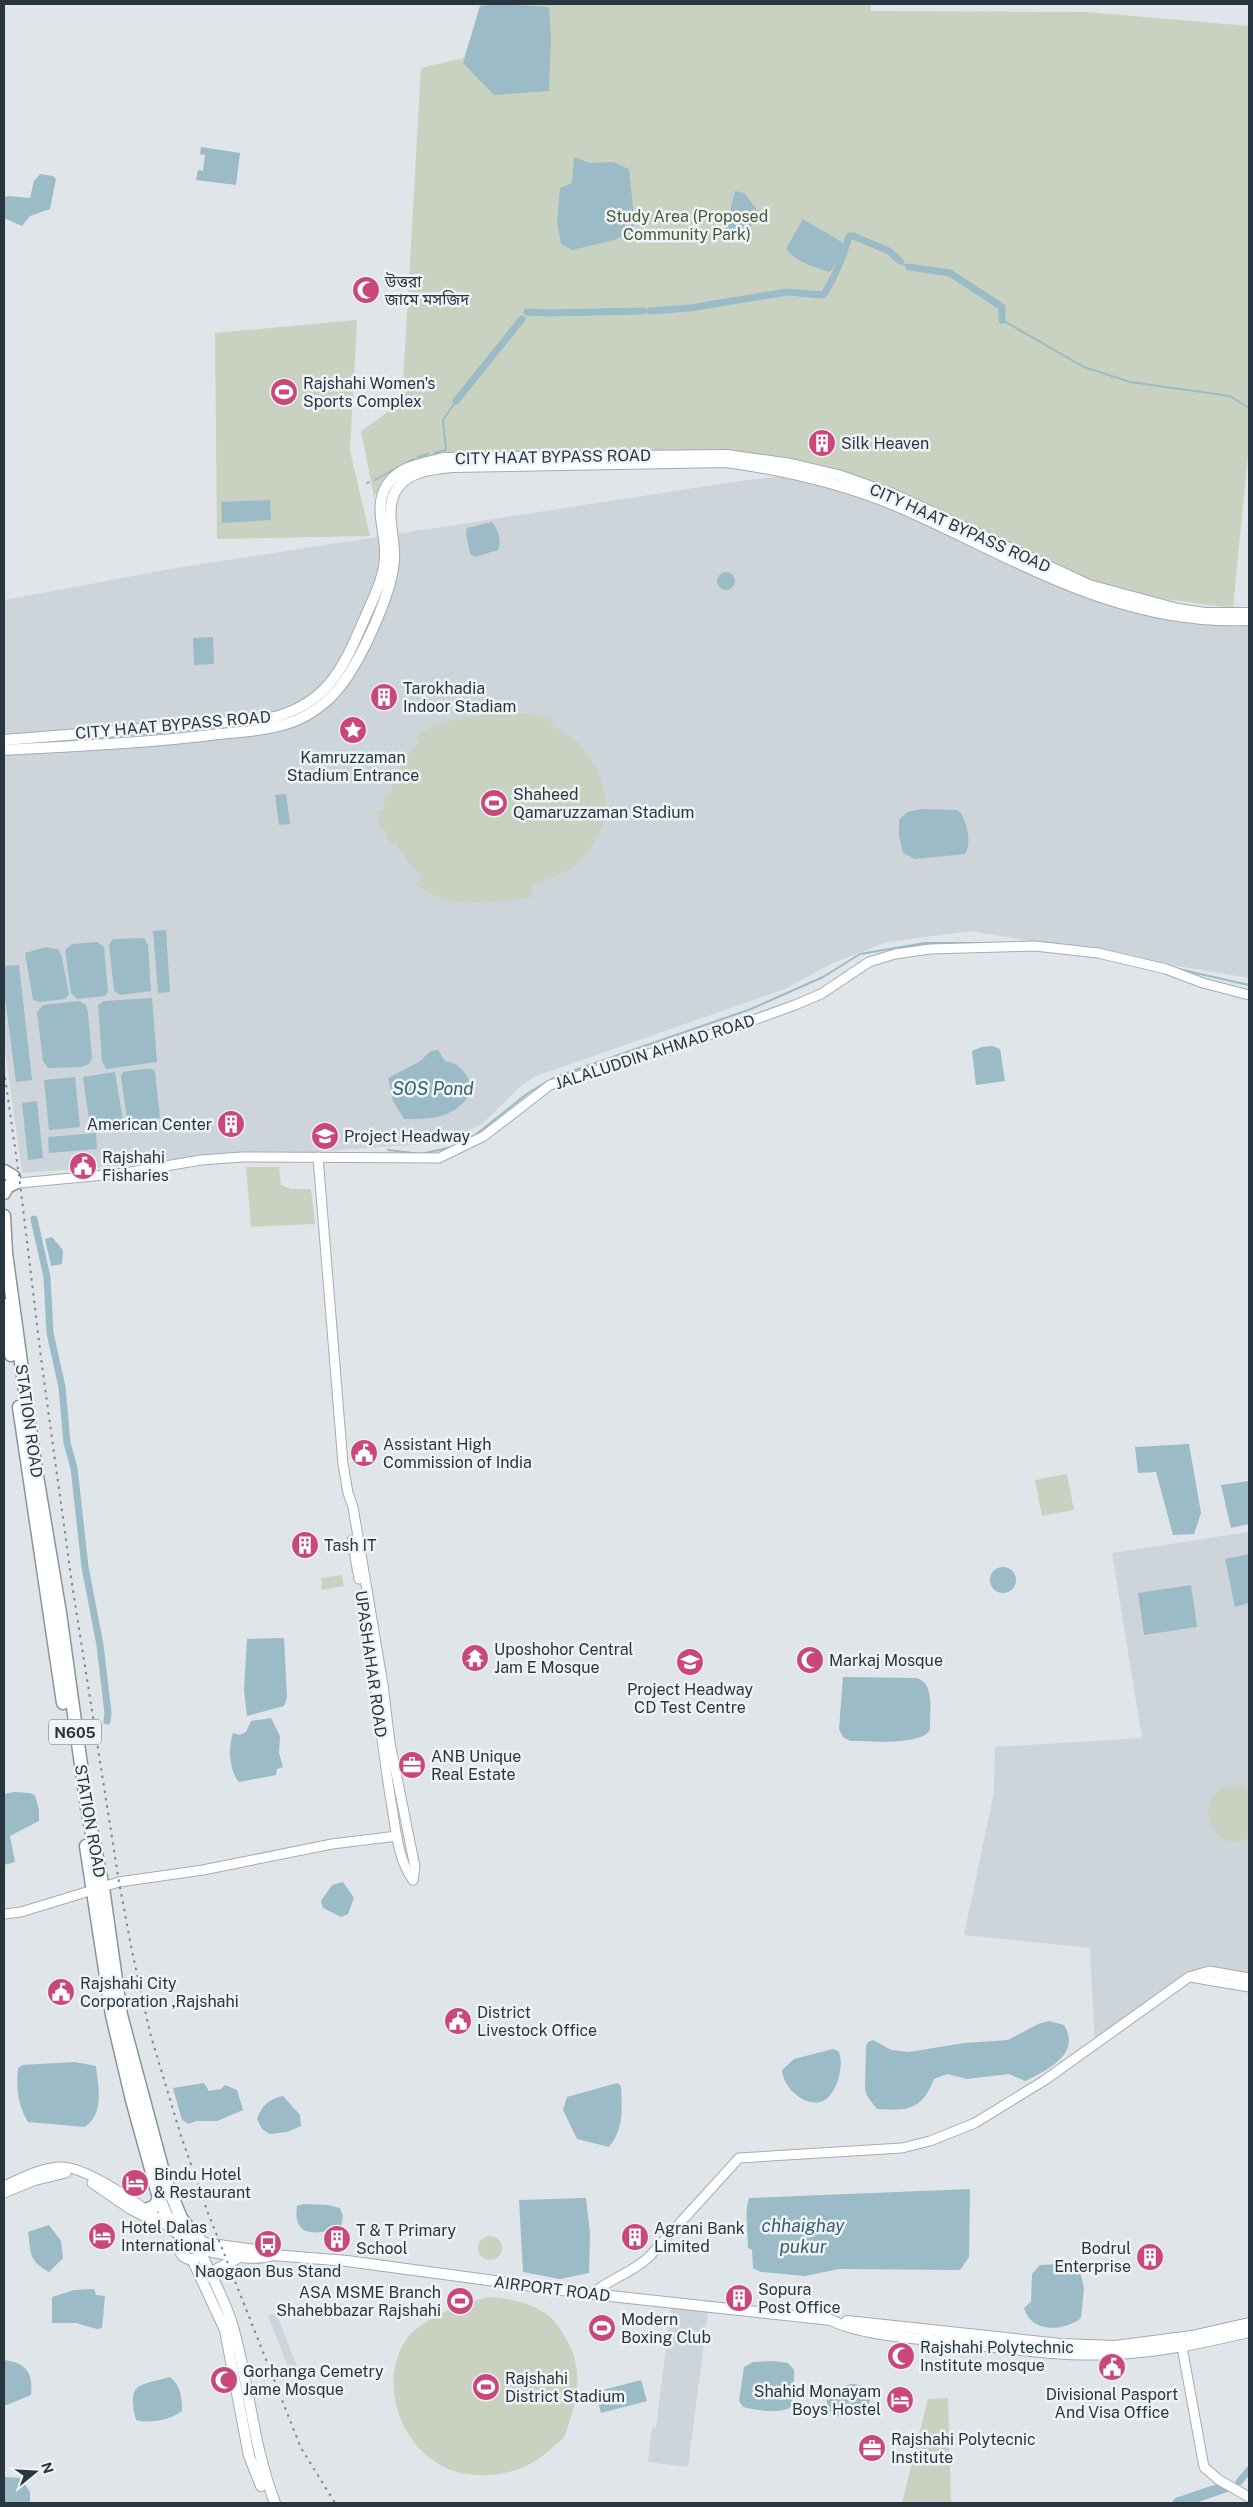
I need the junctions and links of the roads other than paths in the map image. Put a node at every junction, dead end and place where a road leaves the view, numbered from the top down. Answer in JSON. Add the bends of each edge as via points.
{"nodes":[{"id":1,"x":1249,"y":613,"type":"edge"},
{"id":2,"x":1249,"y":620,"type":"edge"},
{"id":3,"x":4,"y":740,"type":"edge"},
{"id":4,"x":4,"y":750,"type":"edge"},
{"id":5,"x":1249,"y":995,"type":"edge"},
{"id":6,"x":318,"y":1157,"type":"junction"},
{"id":7,"x":8,"y":1178,"type":"edge"},
{"id":8,"x":4,"y":1193,"type":"edge"},
{"id":9,"x":4,"y":1216,"type":"edge"},
{"id":10,"x":4,"y":1303,"type":"edge"},
{"id":11,"x":29,"y":1448,"type":"junction"},
{"id":12,"x":348,"y":1493,"type":"junction"},
{"id":13,"x":396,"y":1836,"type":"junction"},
{"id":14,"x":97,"y":1890,"type":"junction"},
{"id":15,"x":4,"y":1914,"type":"edge"},
{"id":16,"x":1190,"y":1977,"type":"junction"},
{"id":17,"x":1249,"y":1978,"type":"edge"},
{"id":18,"x":1249,"y":1987,"type":"edge"},
{"id":19,"x":4,"y":2186,"type":"edge"},
{"id":20,"x":4,"y":2193,"type":"edge"},
{"id":21,"x":159,"y":2198,"type":"junction"},
{"id":22,"x":146,"y":2210,"type":"junction"},
{"id":23,"x":192,"y":2244,"type":"junction"},
{"id":24,"x":274,"y":2255,"type":"junction"},
{"id":25,"x":241,"y":2256,"type":"junction"},
{"id":26,"x":192,"y":2259,"type":"junction"},
{"id":27,"x":212,"y":2278,"type":"junction"},
{"id":28,"x":592,"y":2294,"type":"junction"},
{"id":29,"x":831,"y":2320,"type":"junction"},
{"id":30,"x":1249,"y":2323,"type":"edge"},
{"id":31,"x":1249,"y":2332,"type":"edge"},
{"id":32,"x":1182,"y":2347,"type":"junction"},
{"id":33,"x":1249,"y":2496,"type":"edge"},
{"id":34,"x":268,"y":2503,"type":"edge"},
{"id":35,"x":275,"y":2503,"type":"edge"}],
"edges":[{"from":1,"to":3,"type":"main road","name":"CITY HAAT BYPASS ROAD","via":[[1178,609],[1088,585],[895,495],[838,475],[791,464],[727,455],[444,458],[401,471],[387,486],[380,512],[386,556],[383,574],[369,609],[342,670],[324,690],[296,711],[266,719]]},
{"from":2,"to":4,"type":"main road","name":"CITY HAAT BYPASS ROAD","via":[[1177,617],[1085,593],[892,504],[835,485],[758,467],[726,462],[430,469],[410,476],[394,494],[391,512],[394,566],[379,612],[366,644],[340,687],[310,714],[268,729],[162,741]]},
{"from":5,"to":6,"type":"street","name":"JALALUDDIN AHMAD ROAD","via":[[1166,969],[1098,953],[1035,946],[930,949],[895,954],[869,962],[821,994],[795,1005],[550,1085],[484,1136],[439,1158]]},
{"from":6,"to":7,"type":"street","name":"JALALUDDIN AHMAD ROAD","via":[[242,1157],[201,1160],[125,1173],[33,1180]]},
{"from":6,"to":12,"type":"street"},
{"from":7,"to":8,"type":"highway"},
{"from":9,"to":11,"type":"highway","name":"STATION ROAD","number":"N605"},
{"from":10,"to":11,"type":"highway","name":"STATION ROAD","number":"N605"},
{"from":11,"to":14,"type":"highway","name":"STATION ROAD","number":"N605","via":[[60,1613]]},
{"from":12,"to":13,"type":"street","name":"UPASHAHAR ROAD","via":[[350,1526]]},
{"from":12,"to":13,"type":"street","name":"UPASHAHAR ROAD","via":[[383,1685],[390,1743],[415,1866],[413,1880],[406,1872]]},
{"from":13,"to":14,"type":"street","via":[[332,1844],[203,1870],[119,1882]]},
{"from":14,"to":15,"type":"street"},
{"from":14,"to":21,"type":"highway","name":"STATION ROAD","number":"N605","via":[[112,2015]]},
{"from":14,"to":23,"type":"highway","name":"STATION ROAD","number":"N605","via":[[121,2015],[150,2130],[172,2199]]},
{"from":16,"to":17,"type":"street","via":[[1209,1971]]},
{"from":16,"to":18,"type":"street"},
{"from":16,"to":28,"type":"street","via":[[1045,2080],[975,2123],[902,2148],[740,2158],[649,2258],[638,2268]]},
{"from":19,"to":22,"type":"street","via":[[48,2169],[64,2167],[85,2172]]},
{"from":20,"to":23,"type":"street","via":[[64,2172],[87,2179],[130,2209]]},
{"from":21,"to":22,"type":"highway","via":[[155,2206]]},
{"from":21,"to":23,"type":"highway","name":"STATION ROAD","number":"N605","via":[[166,2215]]},
{"from":22,"to":23,"type":"street"},
{"from":23,"to":24,"type":"main road","name":"AIRPORT ROAD","via":[[268,2251]]},
{"from":23,"to":25,"type":"main road","name":"AIRPORT ROAD"},
{"from":23,"to":26,"type":"main road"},
{"from":23,"to":26,"type":"main road","number":"N605","via":[[181,2254]]},
{"from":23,"to":27,"type":"main road","name":"STATION ROAD"},
{"from":24,"to":25,"type":"main road","name":"AIRPORT ROAD"},
{"from":24,"to":28,"type":"main road","name":"AIRPORT ROAD","via":[[347,2261]]},
{"from":25,"to":27,"type":"main road","via":[[217,2269]]},
{"from":26,"to":34,"type":"main road","via":[[224,2330],[249,2456]]},
{"from":27,"to":35,"type":"main road","name":"STATION ROAD","via":[[232,2323],[255,2439]]},
{"from":28,"to":29,"type":"main road","name":"AIRPORT ROAD"},
{"from":29,"to":30,"type":"main road","name":"AIRPORT ROAD","via":[[1061,2344],[1115,2346],[1192,2336]]},
{"from":29,"to":32,"type":"main road","name":"AIRPORT ROAD","via":[[843,2326],[921,2339],[1060,2354],[1114,2354]]},
{"from":31,"to":32,"type":"main road","name":"AIRPORT ROAD"},
{"from":32,"to":33,"type":"street","via":[[1204,2467],[1219,2480]]}]}
